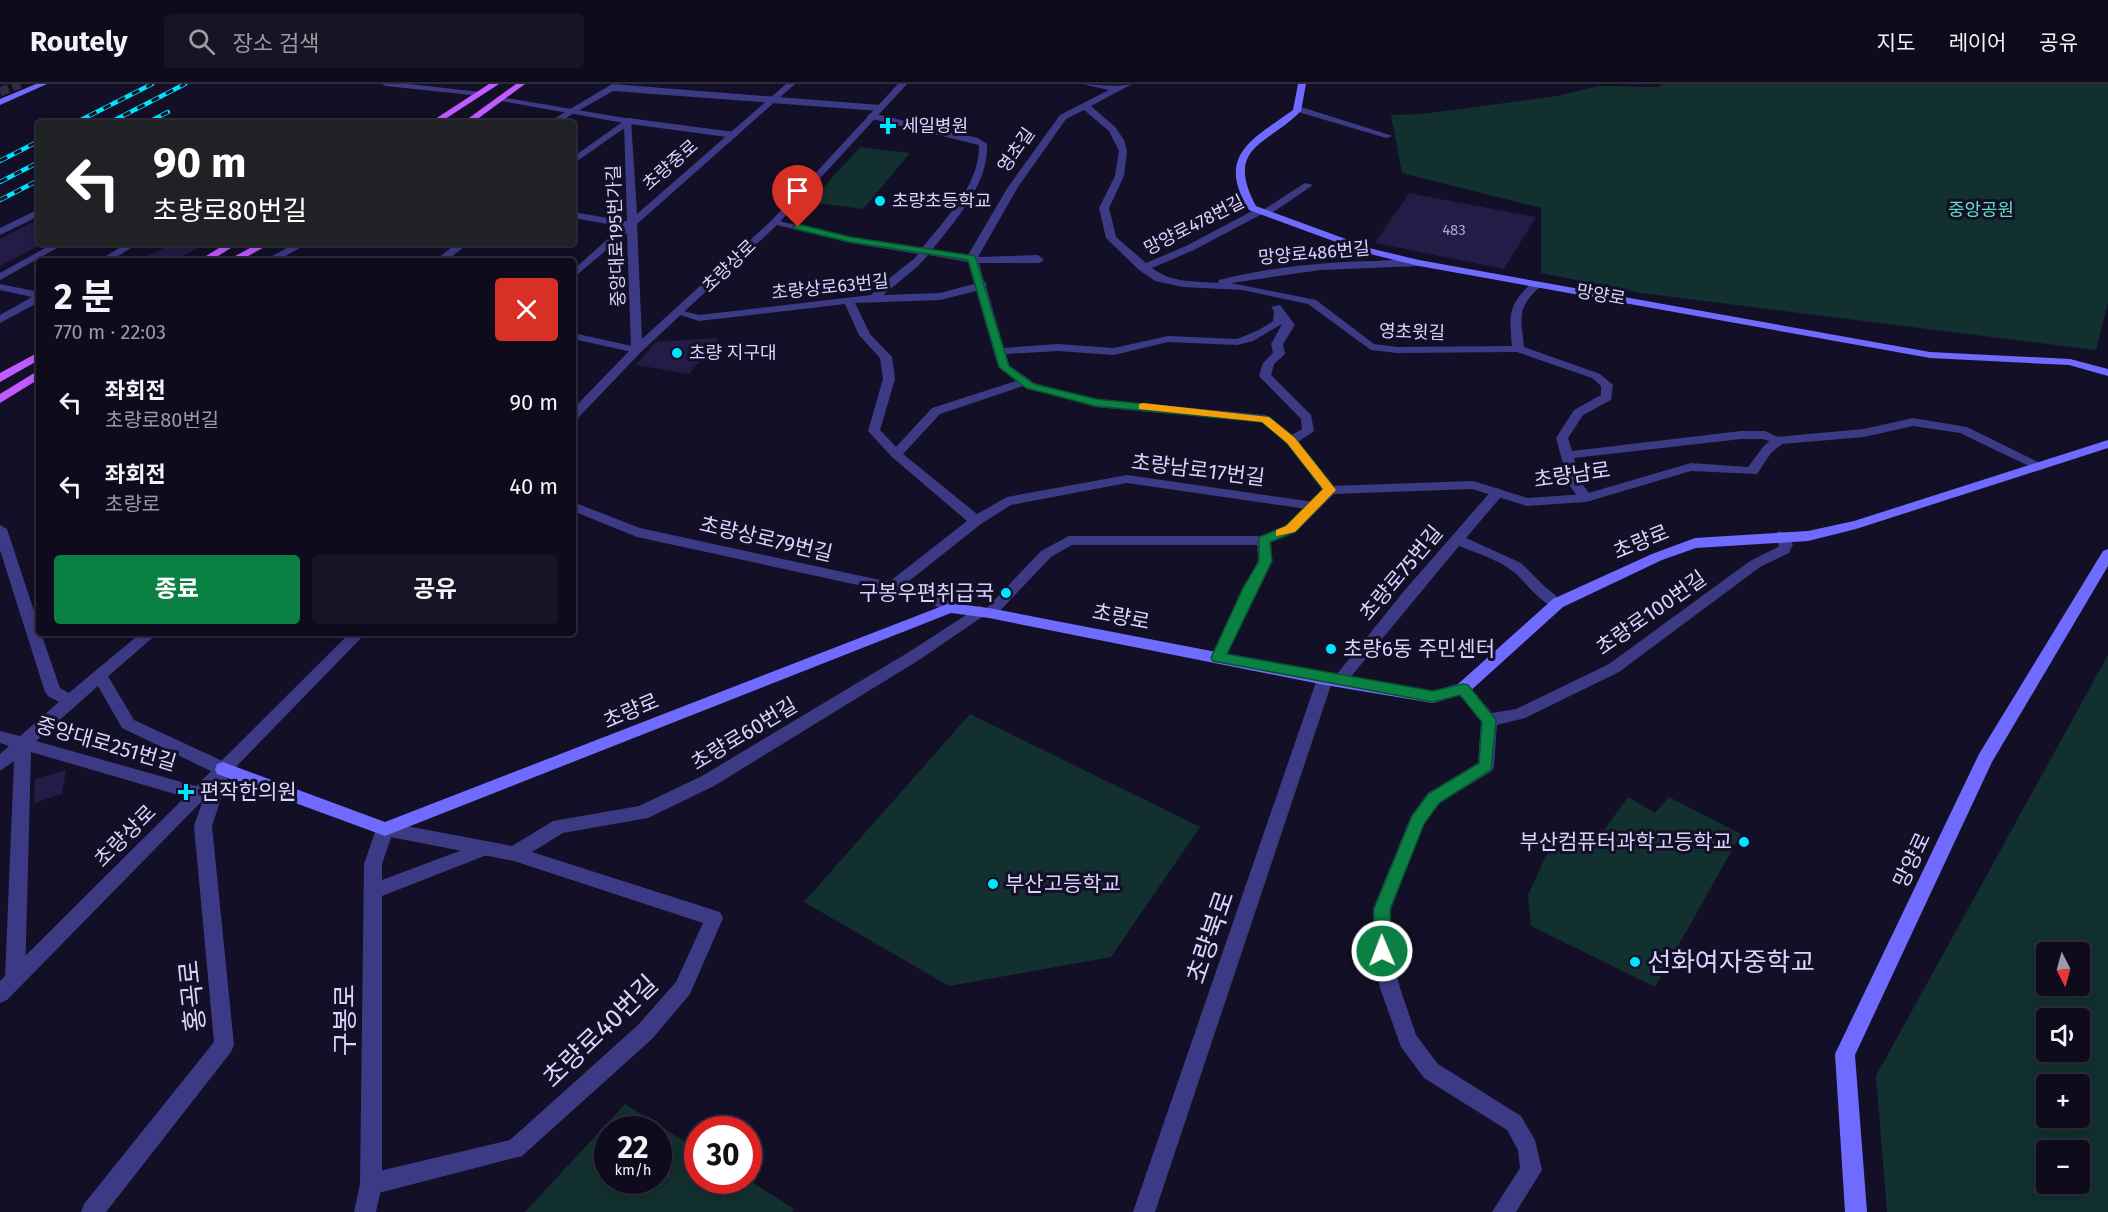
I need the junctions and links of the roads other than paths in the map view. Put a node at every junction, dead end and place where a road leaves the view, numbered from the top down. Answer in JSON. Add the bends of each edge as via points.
{"nodes":[{"id":1,"x":21,"y":84,"type":"edge"},
{"id":2,"x":28,"y":84,"type":"edge"},
{"id":3,"x":43,"y":84,"type":"edge"},
{"id":4,"x":386,"y":84,"type":"edge"},
{"id":5,"x":495,"y":84,"type":"edge"},
{"id":6,"x":520,"y":84,"type":"edge"},
{"id":7,"x":674,"y":84,"type":"edge"},
{"id":8,"x":791,"y":84,"type":"edge"},
{"id":9,"x":903,"y":84,"type":"edge"},
{"id":10,"x":1086,"y":84,"type":"edge"},
{"id":11,"x":1128,"y":84,"type":"edge"},
{"id":12,"x":1302,"y":84,"type":"edge"},
{"id":13,"x":411,"y":85,"type":"edge"},
{"id":14,"x":615,"y":86,"type":"edge"},
{"id":15,"x":1117,"y":89,"type":"junction"},
{"id":16,"x":664,"y":92,"type":"junction"},
{"id":17,"x":0,"y":93,"type":"edge"},
{"id":18,"x":480,"y":94,"type":"junction"},
{"id":19,"x":500,"y":100,"type":"junction"},
{"id":20,"x":774,"y":100,"type":"junction"},
{"id":21,"x":0,"y":101,"type":"edge"},
{"id":22,"x":1084,"y":106,"type":"junction"},
{"id":23,"x":880,"y":108,"type":"junction"},
{"id":24,"x":1298,"y":109,"type":"junction"},
{"id":25,"x":571,"y":113,"type":"junction"},
{"id":26,"x":872,"y":116,"type":"junction"},
{"id":27,"x":438,"y":120,"type":"edge"},
{"id":28,"x":470,"y":120,"type":"edge"},
{"id":29,"x":557,"y":120,"type":"edge"},
{"id":30,"x":628,"y":121,"type":"junction"},
{"id":31,"x":734,"y":135,"type":"junction"},
{"id":32,"x":1389,"y":136,"type":"dead end"},
{"id":33,"x":576,"y":159,"type":"edge"},
{"id":34,"x":1308,"y":185,"type":"dead end"},
{"id":35,"x":1262,"y":212,"type":"junction"},
{"id":36,"x":36,"y":214,"type":"edge"},
{"id":37,"x":576,"y":216,"type":"edge"},
{"id":38,"x":774,"y":223,"type":"junction"},
{"id":39,"x":631,"y":225,"type":"junction"},
{"id":40,"x":0,"y":232,"type":"edge"},
{"id":41,"x":1350,"y":243,"type":"junction"},
{"id":42,"x":56,"y":246,"type":"edge"},
{"id":43,"x":129,"y":246,"type":"edge"},
{"id":44,"x":229,"y":246,"type":"edge"},
{"id":45,"x":248,"y":246,"type":"edge"},
{"id":46,"x":261,"y":246,"type":"edge"},
{"id":47,"x":298,"y":246,"type":"edge"},
{"id":48,"x":460,"y":246,"type":"edge"},
{"id":49,"x":925,"y":250,"type":"junction"},
{"id":50,"x":108,"y":258,"type":"edge"},
{"id":51,"x":208,"y":258,"type":"edge"},
{"id":52,"x":233,"y":258,"type":"edge"},
{"id":53,"x":235,"y":258,"type":"edge"},
{"id":54,"x":274,"y":258,"type":"edge"},
{"id":55,"x":443,"y":258,"type":"edge"},
{"id":56,"x":972,"y":258,"type":"junction"},
{"id":57,"x":1039,"y":260,"type":"dead end"},
{"id":58,"x":1419,"y":263,"type":"junction"},
{"id":59,"x":1365,"y":264,"type":"junction"},
{"id":60,"x":1143,"y":268,"type":"junction"},
{"id":61,"x":576,"y":272,"type":"edge"},
{"id":62,"x":0,"y":277,"type":"edge"},
{"id":63,"x":982,"y":284,"type":"junction"},
{"id":64,"x":1213,"y":284,"type":"junction"},
{"id":65,"x":1537,"y":284,"type":"junction"},
{"id":66,"x":0,"y":288,"type":"edge"},
{"id":67,"x":1267,"y":291,"type":"junction"},
{"id":68,"x":36,"y":295,"type":"edge"},
{"id":69,"x":36,"y":298,"type":"edge"},
{"id":70,"x":875,"y":298,"type":"junction"},
{"id":71,"x":849,"y":300,"type":"junction"},
{"id":72,"x":1279,"y":311,"type":"junction"},
{"id":73,"x":679,"y":313,"type":"junction"},
{"id":74,"x":0,"y":320,"type":"edge"},
{"id":75,"x":576,"y":337,"type":"edge"},
{"id":76,"x":1518,"y":349,"type":"junction"},
{"id":77,"x":638,"y":350,"type":"junction"},
{"id":78,"x":999,"y":352,"type":"junction"},
{"id":79,"x":36,"y":357,"type":"edge"},
{"id":80,"x":2108,"y":373,"type":"edge"},
{"id":81,"x":0,"y":378,"type":"edge"},
{"id":82,"x":36,"y":378,"type":"edge"},
{"id":83,"x":1025,"y":382,"type":"junction"},
{"id":84,"x":0,"y":399,"type":"edge"},
{"id":85,"x":576,"y":413,"type":"edge"},
{"id":86,"x":1779,"y":440,"type":"junction"},
{"id":87,"x":1291,"y":441,"type":"junction"},
{"id":88,"x":2108,"y":444,"type":"edge"},
{"id":89,"x":896,"y":454,"type":"junction"},
{"id":90,"x":1567,"y":455,"type":"junction"},
{"id":91,"x":2038,"y":465,"type":"junction"},
{"id":92,"x":1330,"y":490,"type":"junction"},
{"id":93,"x":1497,"y":492,"type":"junction"},
{"id":94,"x":1586,"y":498,"type":"junction"},
{"id":95,"x":1314,"y":506,"type":"junction"},
{"id":96,"x":576,"y":507,"type":"edge"},
{"id":97,"x":976,"y":521,"type":"junction"},
{"id":98,"x":0,"y":529,"type":"edge"},
{"id":99,"x":1779,"y":536,"type":"junction"},
{"id":100,"x":1457,"y":539,"type":"junction"},
{"id":101,"x":1264,"y":540,"type":"junction"},
{"id":102,"x":2108,"y":554,"type":"edge"},
{"id":103,"x":891,"y":588,"type":"junction"},
{"id":104,"x":1558,"y":603,"type":"junction"},
{"id":105,"x":950,"y":608,"type":"junction"},
{"id":106,"x":985,"y":612,"type":"junction"},
{"id":107,"x":146,"y":636,"type":"edge"},
{"id":108,"x":356,"y":636,"type":"edge"},
{"id":109,"x":1218,"y":658,"type":"junction"},
{"id":110,"x":100,"y":675,"type":"junction"},
{"id":111,"x":1332,"y":680,"type":"junction"},
{"id":112,"x":1463,"y":689,"type":"junction"},
{"id":113,"x":71,"y":701,"type":"junction"},
{"id":114,"x":1489,"y":720,"type":"junction"},
{"id":115,"x":0,"y":737,"type":"edge"},
{"id":116,"x":24,"y":744,"type":"junction"},
{"id":117,"x":0,"y":764,"type":"edge"},
{"id":118,"x":223,"y":769,"type":"junction"},
{"id":119,"x":199,"y":794,"type":"junction"},
{"id":120,"x":385,"y":829,"type":"junction"},
{"id":121,"x":486,"y":848,"type":"junction"},
{"id":122,"x":514,"y":854,"type":"junction"},
{"id":123,"x":373,"y":891,"type":"junction"},
{"id":124,"x":15,"y":980,"type":"junction"},
{"id":125,"x":0,"y":994,"type":"edge"},
{"id":126,"x":371,"y":1184,"type":"junction"},
{"id":127,"x":92,"y":1212,"type":"edge"},
{"id":128,"x":365,"y":1212,"type":"edge"},
{"id":129,"x":1144,"y":1212,"type":"edge"},
{"id":130,"x":1503,"y":1212,"type":"edge"},
{"id":131,"x":1856,"y":1212,"type":"edge"}],
"edges":[{"from":1,"to":17,"type":"main road"},
{"from":2,"to":21,"type":"main road"},
{"from":3,"to":21,"type":"main road"},
{"from":4,"to":13,"type":"street"},
{"from":5,"to":18,"type":"main road"},
{"from":6,"to":19,"type":"main road"},
{"from":7,"to":16,"type":"street"},
{"from":8,"to":20,"type":"street","name":"초량중로"},
{"from":9,"to":23,"type":"street","name":"초량상로"},
{"from":10,"to":15,"type":"street"},
{"from":11,"to":15,"type":"street","name":"영초길"},
{"from":12,"to":24,"type":"main road"},
{"from":13,"to":18,"type":"street"},
{"from":14,"to":16,"type":"street"},
{"from":14,"to":25,"type":"street"},
{"from":15,"to":22,"type":"street","name":"영초길"},
{"from":16,"to":20,"type":"street"},
{"from":18,"to":27,"type":"main road"},
{"from":19,"to":25,"type":"street"},
{"from":19,"to":28,"type":"main road"},
{"from":20,"to":23,"type":"street"},
{"from":20,"to":31,"type":"street","name":"초량중로"},
{"from":22,"to":56,"type":"street","name":"영초길","via":[[1063,117],[1042,143]]},
{"from":22,"to":60,"type":"street","name":"영초윗길","via":[[1119,136],[1125,161],[1104,208],[1111,238]]},
{"from":23,"to":26,"type":"street","name":"초량상로"},
{"from":24,"to":32,"type":"street"},
{"from":24,"to":35,"type":"main road","via":[[1249,146],[1240,165],[1242,191],[1252,208]]},
{"from":25,"to":29,"type":"street"},
{"from":25,"to":30,"type":"street"},
{"from":26,"to":38,"type":"street","name":"초량상로"},
{"from":26,"to":49,"type":"street","via":[[983,144],[985,151],[976,182]]},
{"from":30,"to":31,"type":"street"},
{"from":30,"to":33,"type":"street"},
{"from":30,"to":39,"type":"street","name":"중앙대로195번가길"},
{"from":31,"to":39,"type":"street","name":"초량중로"},
{"from":34,"to":35,"type":"street","name":"망양로478번길"},
{"from":35,"to":41,"type":"main road","name":"망양로"},
{"from":35,"to":60,"type":"street","name":"망양로478번길"},
{"from":36,"to":40,"type":"street"},
{"from":37,"to":39,"type":"street"},
{"from":38,"to":49,"type":"street","via":[[850,240]]},
{"from":38,"to":73,"type":"street","name":"초량상로"},
{"from":39,"to":61,"type":"street","name":"초량중로"},
{"from":39,"to":77,"type":"street","name":"중앙대로195번가길"},
{"from":41,"to":58,"type":"main road","name":"망양로"},
{"from":41,"to":59,"type":"street","via":[[1361,253]]},
{"from":42,"to":62,"type":"street"},
{"from":43,"to":50,"type":"street"},
{"from":44,"to":51,"type":"main road"},
{"from":45,"to":52,"type":"main road"},
{"from":46,"to":53,"type":"main road"},
{"from":47,"to":54,"type":"street"},
{"from":48,"to":55,"type":"street"},
{"from":49,"to":56,"type":"street"},
{"from":49,"to":70,"type":"street","via":[[909,271],[880,290]]},
{"from":56,"to":57,"type":"street"},
{"from":56,"to":63,"type":"street"},
{"from":58,"to":59,"type":"street","name":"망양로486번길"},
{"from":58,"to":65,"type":"main road","name":"망양로"},
{"from":59,"to":64,"type":"street","name":"망양로486번길","via":[[1262,272]]},
{"from":60,"to":64,"type":"street","name":"영초윗길","via":[[1159,279]]},
{"from":63,"to":70,"type":"street","name":"초량상로63번길","via":[[956,294]]},
{"from":63,"to":78,"type":"street"},
{"from":64,"to":67,"type":"street","name":"영초윗길"},
{"from":65,"to":76,"type":"street","via":[[1516,307],[1513,321]]},
{"from":65,"to":80,"type":"main road","name":"망양로","via":[[1930,355],[2070,362]]},
{"from":66,"to":68,"type":"street"},
{"from":67,"to":72,"type":"street"},
{"from":67,"to":76,"type":"street","name":"영초윗길","via":[[1312,302],[1371,347]]},
{"from":69,"to":74,"type":"street"},
{"from":70,"to":71,"type":"street","name":"초량상로63번길"},
{"from":71,"to":73,"type":"street","name":"초량상로63번길","via":[[699,318]]},
{"from":71,"to":89,"type":"street","via":[[865,335],[886,357],[889,379],[874,431]]},
{"from":72,"to":78,"type":"street","via":[[1278,322],[1243,342],[1221,344],[1180,338],[1117,351],[1040,347]]},
{"from":72,"to":87,"type":"street","via":[[1289,325],[1277,344],[1279,354],[1269,363],[1265,376],[1307,418],[1308,431]]},
{"from":73,"to":77,"type":"street","name":"초량상로"},
{"from":75,"to":77,"type":"street"},
{"from":76,"to":90,"type":"street","name":"영초윗길","via":[[1596,376],[1607,385],[1607,397],[1578,413],[1567,427],[1562,438]]},
{"from":77,"to":85,"type":"street","name":"초량상로"},
{"from":78,"to":83,"type":"street","via":[[1004,367]]},
{"from":79,"to":81,"type":"main road"},
{"from":82,"to":84,"type":"main road"},
{"from":83,"to":87,"type":"street","via":[[1095,403],[1266,419]]},
{"from":83,"to":89,"type":"street","via":[[936,411]]},
{"from":86,"to":90,"type":"street","via":[[1765,435],[1741,435]]},
{"from":86,"to":91,"type":"street","via":[[1864,433],[1913,422],[1963,430]]},
{"from":86,"to":94,"type":"street","name":"초량남로","via":[[1752,471],[1691,467]]},
{"from":87,"to":92,"type":"street"},
{"from":88,"to":91,"type":"main road","name":"초량로"},
{"from":89,"to":97,"type":"street"},
{"from":90,"to":94,"type":"street","name":"영초윗길","via":[[1576,485]]},
{"from":91,"to":99,"type":"main road","name":"초량로","via":[[1856,525],[1808,536]]},
{"from":92,"to":93,"type":"street","name":"초량남로","via":[[1473,485]]},
{"from":92,"to":95,"type":"street"},
{"from":93,"to":94,"type":"street","name":"초량남로","via":[[1527,502]]},
{"from":93,"to":100,"type":"street","name":"초량로75번길"},
{"from":95,"to":97,"type":"street","name":"초량남로17번길","via":[[1127,480],[1007,501]]},
{"from":95,"to":101,"type":"street","via":[[1291,529]]},
{"from":96,"to":103,"type":"street","name":"초량상로79번길","via":[[637,532]]},
{"from":97,"to":103,"type":"street","name":"초량남로17번길"},
{"from":98,"to":113,"type":"street","via":[[53,692]]},
{"from":99,"to":104,"type":"main road","name":"초량로","via":[[1695,543]]},
{"from":99,"to":114,"type":"street","name":"초량로100번길","via":[[1786,544],[1784,550],[1755,564],[1614,668],[1519,714]]},
{"from":100,"to":104,"type":"street","via":[[1516,566]]},
{"from":100,"to":111,"type":"street","name":"초량로75번길"},
{"from":101,"to":106,"type":"street","via":[[1069,541],[1046,554]]},
{"from":101,"to":109,"type":"street","via":[[1265,561]]},
{"from":102,"to":131,"type":"main road","name":"망양로","via":[[1985,759],[1845,1054]]},
{"from":103,"to":105,"type":"street","name":"초량상로79번길","via":[[922,594]]},
{"from":104,"to":112,"type":"main road","name":"초량로"},
{"from":105,"to":106,"type":"main road","name":"초량로"},
{"from":105,"to":120,"type":"main road","name":"초량로"},
{"from":106,"to":109,"type":"main road","name":"초량로"},
{"from":106,"to":122,"type":"street","name":"초량로60번길","via":[[708,781],[642,813],[559,826]]},
{"from":107,"to":110,"type":"street"},
{"from":108,"to":118,"type":"street","name":"초량상로"},
{"from":109,"to":111,"type":"main road","name":"초량로"},
{"from":110,"to":113,"type":"street"},
{"from":110,"to":118,"type":"street","via":[[128,724]]},
{"from":111,"to":112,"type":"main road","name":"초량로","via":[[1433,697]]},
{"from":111,"to":129,"type":"street","name":"초량북로"},
{"from":112,"to":114,"type":"street"},
{"from":113,"to":116,"type":"street"},
{"from":114,"to":130,"type":"street","via":[[1486,766],[1434,798],[1417,821],[1382,909],[1382,951],[1408,1040],[1431,1071],[1514,1123],[1528,1147],[1531,1170]]},
{"from":115,"to":116,"type":"street","name":"중앙대로251번길"},
{"from":116,"to":117,"type":"street"},
{"from":116,"to":119,"type":"street","name":"중앙대로251번길"},
{"from":116,"to":124,"type":"street"},
{"from":118,"to":119,"type":"street","name":"초량상로"},
{"from":118,"to":120,"type":"main road"},
{"from":118,"to":127,"type":"street","name":"홍곡로","via":[[203,826],[224,1045]]},
{"from":119,"to":124,"type":"street","name":"초량상로"},
{"from":120,"to":121,"type":"street","name":"초량로40번길"},
{"from":120,"to":123,"type":"street","name":"구봉로","via":[[373,864]]},
{"from":121,"to":122,"type":"street","name":"초량로40번길"},
{"from":121,"to":123,"type":"street"},
{"from":122,"to":126,"type":"street","name":"초량로40번길","via":[[714,918],[705,942],[683,988],[645,1032],[515,1149]]},
{"from":123,"to":126,"type":"street","name":"구봉로"},
{"from":124,"to":125,"type":"street","name":"초량상로"},
{"from":126,"to":128,"type":"street","name":"구봉로"}]}
